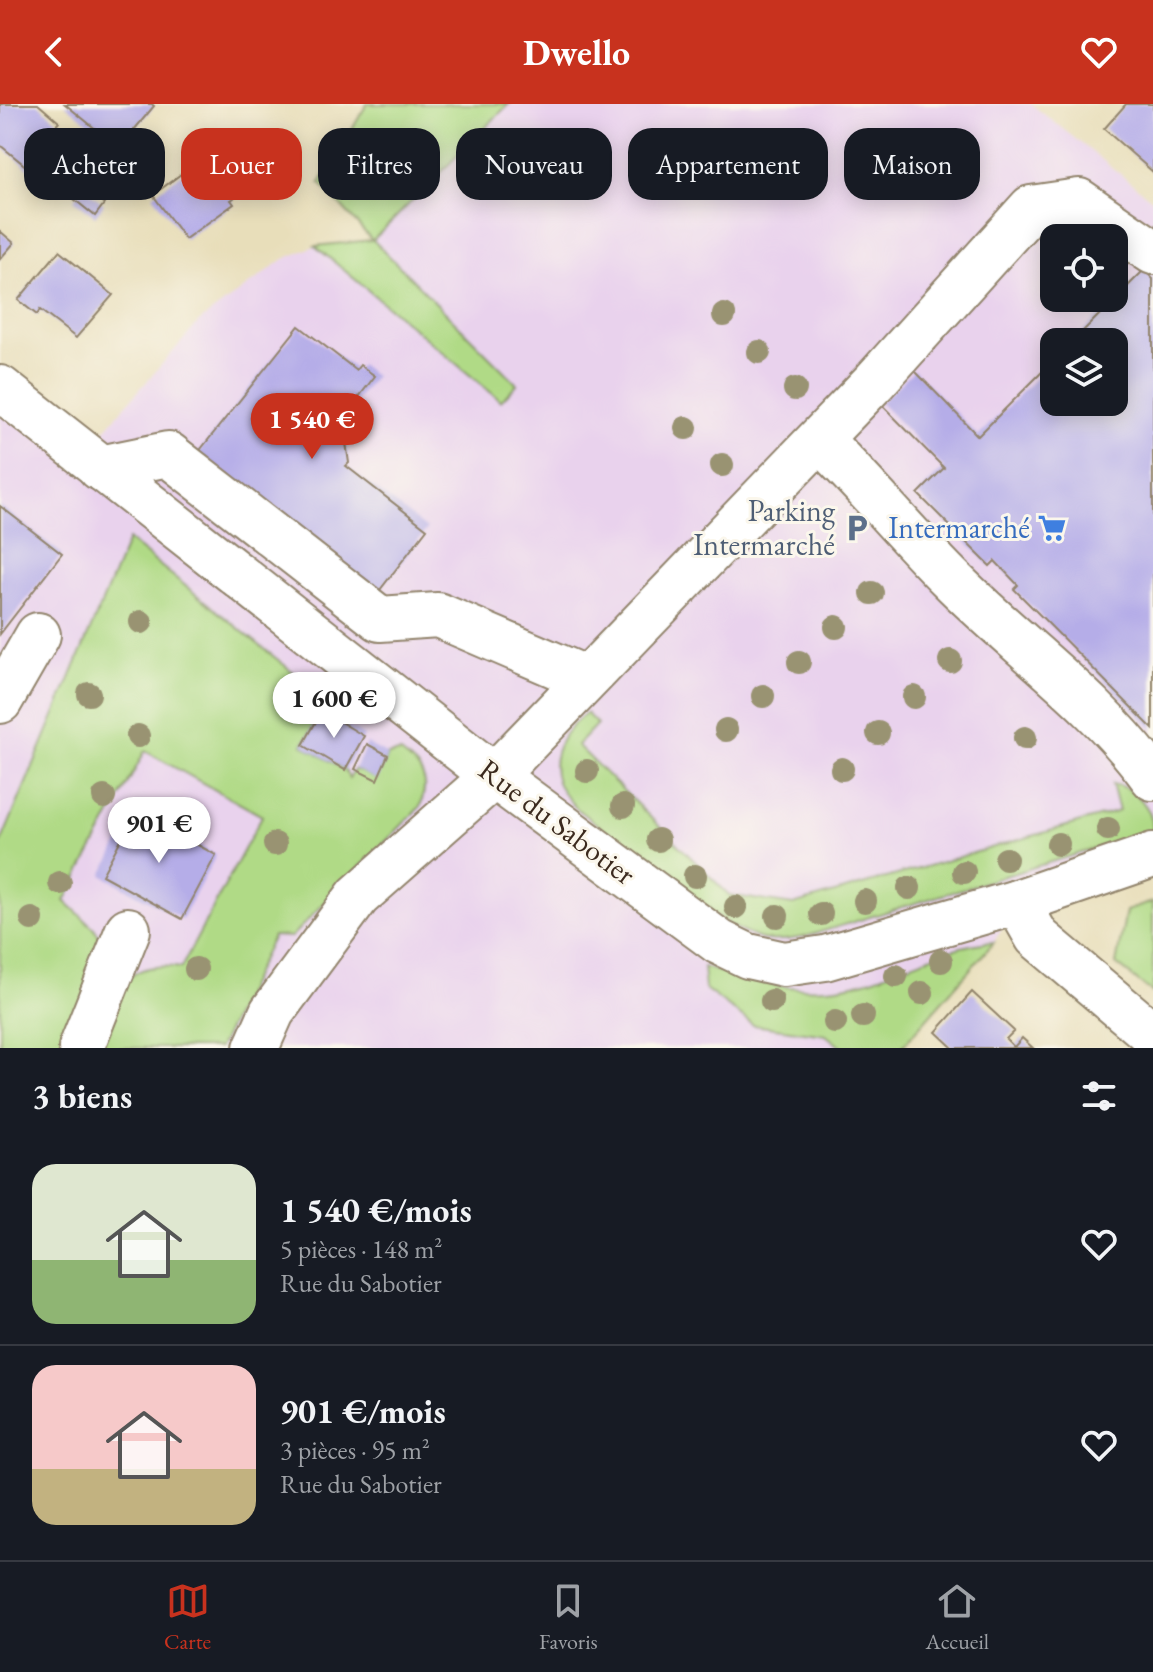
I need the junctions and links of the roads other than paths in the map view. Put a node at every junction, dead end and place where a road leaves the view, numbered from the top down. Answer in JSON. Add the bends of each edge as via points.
{"nodes":[{"id":1,"x":1153,"y":252,"type":"edge"},
{"id":2,"x":0,"y":388,"type":"edge"},
{"id":3,"x":820,"y":440,"type":"junction"},
{"id":4,"x":100,"y":468,"type":"junction"},
{"id":5,"x":38,"y":635,"type":"dead end"},
{"id":6,"x":585,"y":678,"type":"junction"},
{"id":7,"x":0,"y":701,"type":"edge"},
{"id":8,"x":494,"y":776,"type":"junction"},
{"id":9,"x":1153,"y":778,"type":"edge"},
{"id":10,"x":1153,"y":855,"type":"edge"},
{"id":11,"x":1017,"y":902,"type":"junction"},
{"id":12,"x":128,"y":930,"type":"dead end"},
{"id":13,"x":1153,"y":1035,"type":"edge"},
{"id":14,"x":81,"y":1048,"type":"edge"},
{"id":15,"x":256,"y":1048,"type":"edge"}],
"edges":[{"from":1,"to":3,"type":"street","via":[[1079,201],[1031,208]]},
{"from":2,"to":4,"type":"street","name":"Rue du Sabotier"},
{"from":3,"to":6,"type":"street"},
{"from":3,"to":9,"type":"street","via":[[950,578],[1031,649],[1135,753]]},
{"from":4,"to":6,"type":"street","via":[[168,454],[380,619],[438,615]]},
{"from":4,"to":8,"type":"street","name":"Rue du Sabotier"},
{"from":5,"to":7,"type":"street"},
{"from":6,"to":8,"type":"street"},
{"from":8,"to":11,"type":"street","name":"Rue du Sabotier","via":[[719,942],[748,956],[784,964],[825,958]]},
{"from":8,"to":15,"type":"street","via":[[358,896],[272,1012]]},
{"from":10,"to":11,"type":"street","name":"Rue du Sabotier"},
{"from":11,"to":13,"type":"street","via":[[1037,937]]},
{"from":12,"to":14,"type":"street"}]}
